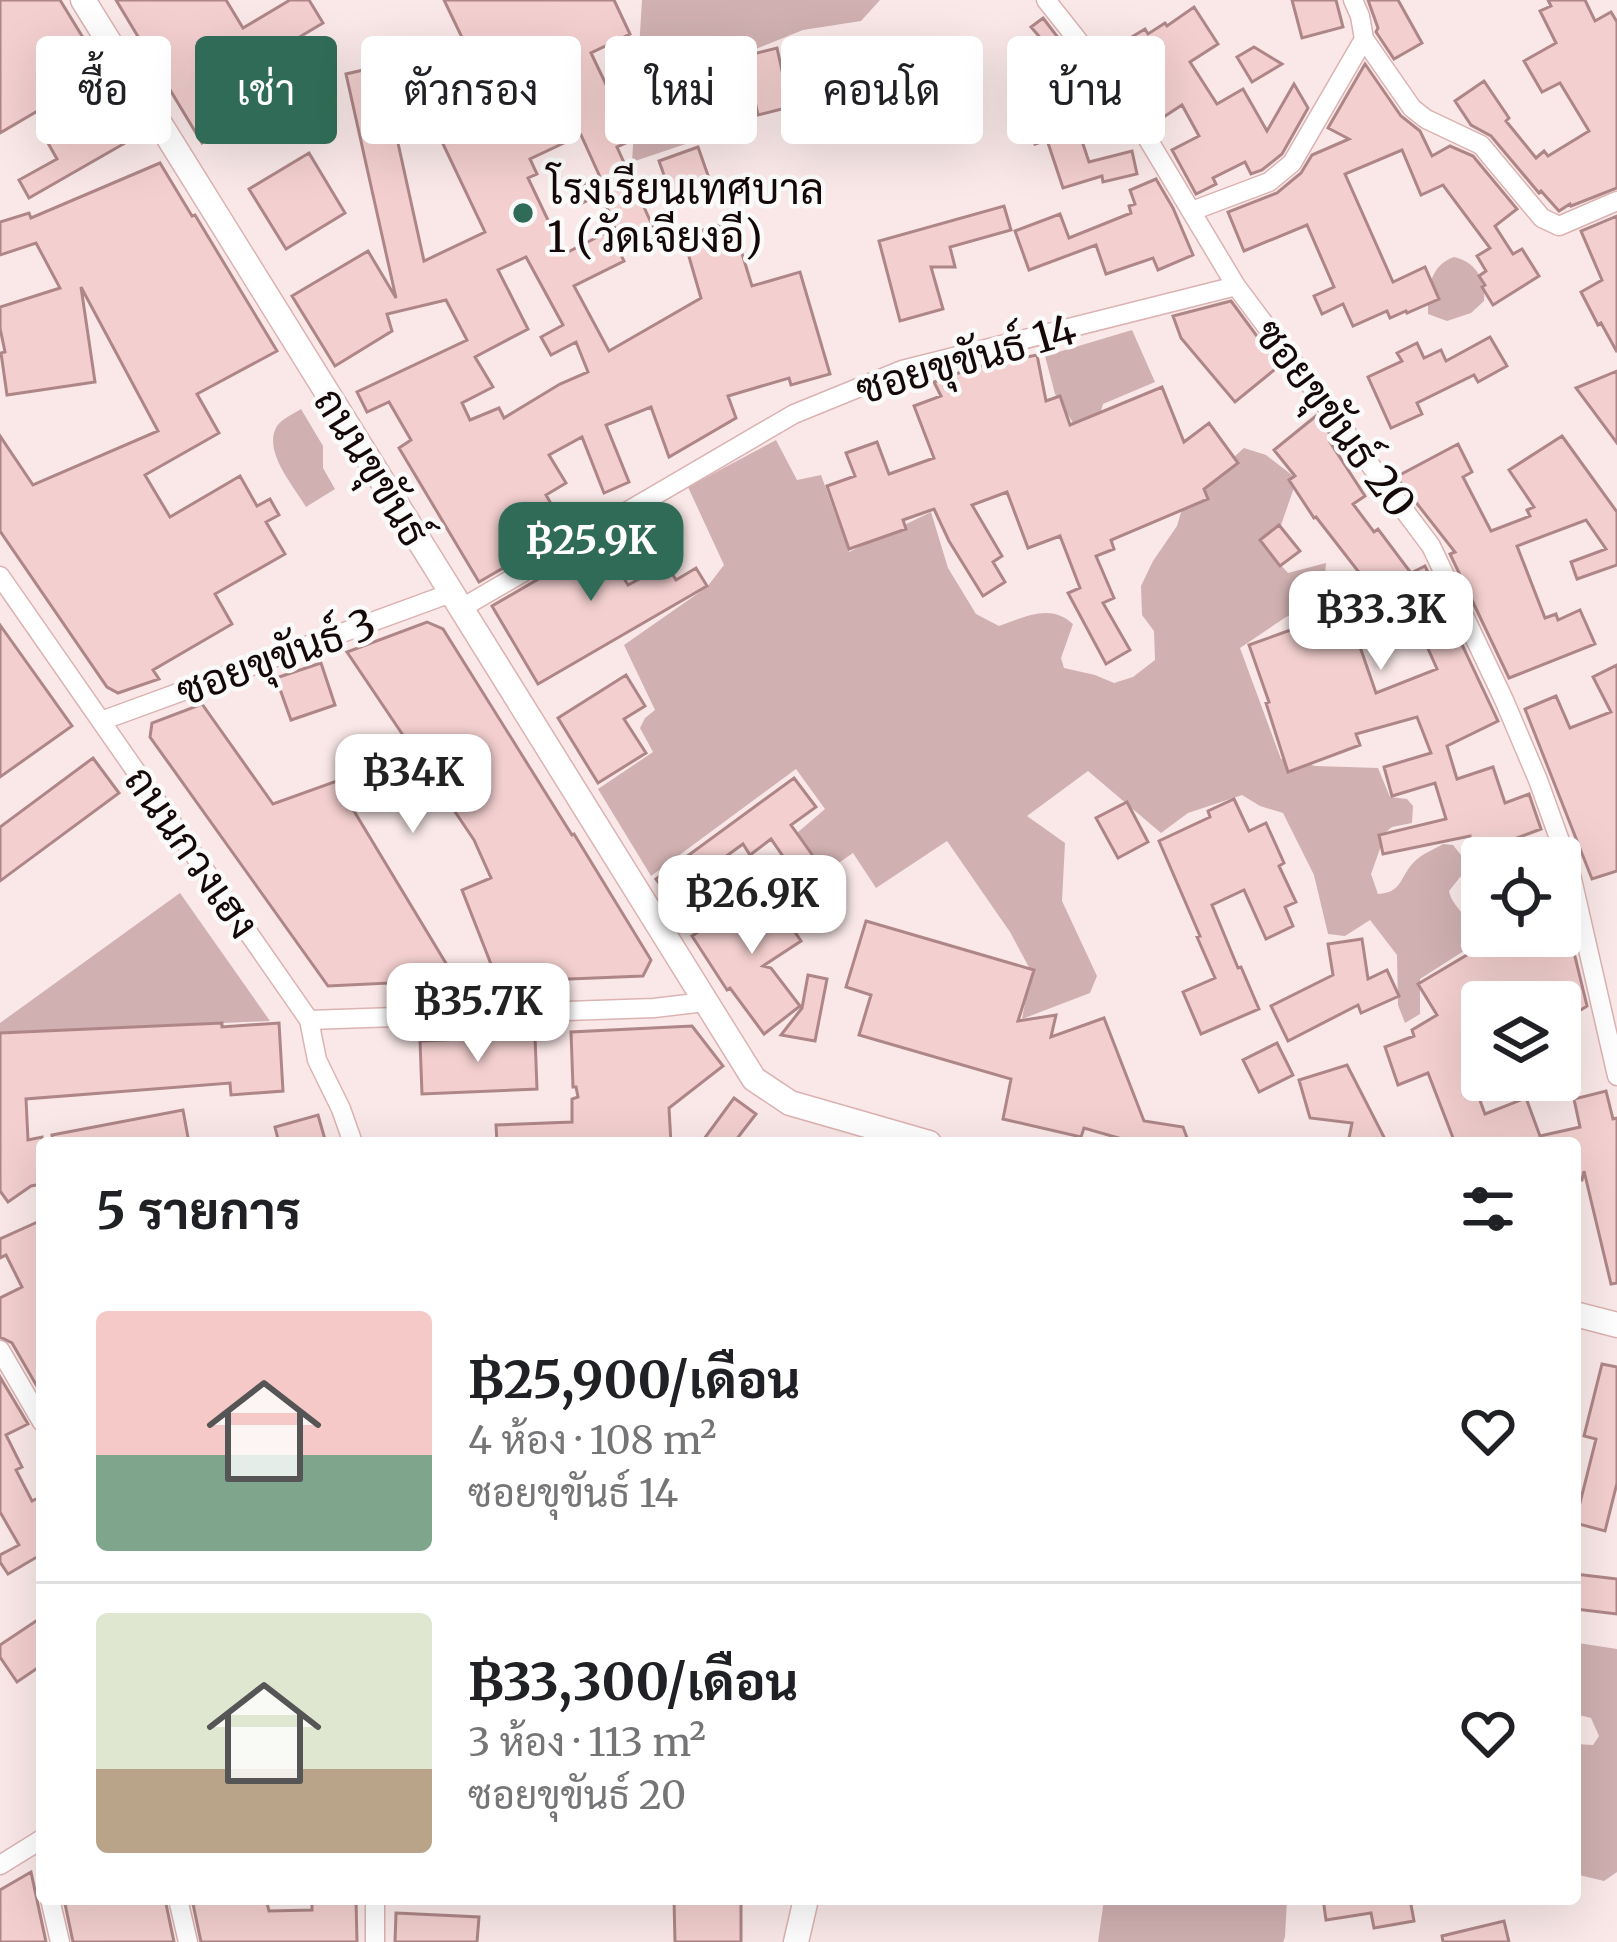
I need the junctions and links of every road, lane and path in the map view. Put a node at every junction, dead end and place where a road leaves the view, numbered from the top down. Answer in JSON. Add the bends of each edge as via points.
{"nodes":[{"id":1,"x":82,"y":0,"type":"edge"},
{"id":2,"x":1046,"y":0,"type":"edge"},
{"id":3,"x":1353,"y":0,"type":"edge"},
{"id":4,"x":1364,"y":39,"type":"junction"},
{"id":5,"x":1617,"y":201,"type":"edge"},
{"id":6,"x":1192,"y":211,"type":"junction"},
{"id":7,"x":1236,"y":286,"type":"junction"},
{"id":8,"x":0,"y":576,"type":"edge"},
{"id":9,"x":456,"y":601,"type":"junction"},
{"id":10,"x":100,"y":722,"type":"junction"},
{"id":11,"x":705,"y":1002,"type":"junction"},
{"id":12,"x":309,"y":1020,"type":"junction"},
{"id":13,"x":1617,"y":1076,"type":"edge"},
{"id":14,"x":351,"y":1137,"type":"edge"},
{"id":15,"x":908,"y":1137,"type":"edge"},
{"id":16,"x":1581,"y":1316,"type":"edge"},
{"id":17,"x":1617,"y":1325,"type":"edge"},
{"id":18,"x":0,"y":1350,"type":"edge"},
{"id":19,"x":36,"y":1412,"type":"edge"},
{"id":20,"x":36,"y":1849,"type":"edge"},
{"id":21,"x":0,"y":1865,"type":"edge"},
{"id":22,"x":51,"y":1905,"type":"edge"},
{"id":23,"x":179,"y":1905,"type":"edge"},
{"id":24,"x":375,"y":1905,"type":"edge"},
{"id":25,"x":805,"y":1905,"type":"edge"},
{"id":26,"x":60,"y":1942,"type":"edge"},
{"id":27,"x":188,"y":1942,"type":"edge"},
{"id":28,"x":375,"y":1942,"type":"edge"},
{"id":29,"x":796,"y":1942,"type":"edge"}],
"edges":[{"from":1,"to":9,"type":"main road","name":"ถนนขุขันธ์"},
{"from":2,"to":6,"type":"street","name":"ซอยขุขันธ์ 20","via":[[1122,96]]},
{"from":3,"to":4,"type":"street"},
{"from":4,"to":5,"type":"street","via":[[1412,108],[1480,145],[1542,218],[1559,226]]},
{"from":4,"to":6,"type":"street","via":[[1292,163],[1269,182]]},
{"from":6,"to":7,"type":"street","name":"ซอยขุขันธ์ 20"},
{"from":7,"to":9,"type":"street","name":"ซอยขุขันธ์ 14","via":[[902,370],[837,396]]},
{"from":7,"to":13,"type":"street","name":"ซอยขุขันธ์ 20","via":[[1431,546],[1504,700],[1569,866]]},
{"from":8,"to":10,"type":"street","name":"ถนนกวงเฮง"},
{"from":9,"to":10,"type":"street","name":"ซอยขุขันธ์ 3"},
{"from":9,"to":11,"type":"main road","name":"ถนนขุขันธ์"},
{"from":10,"to":12,"type":"street","name":"ถนนกวงเฮง"},
{"from":11,"to":12,"type":"street"},
{"from":11,"to":15,"type":"main road","name":"ถนนขุขันธ์","via":[[754,1079],[790,1103]]},
{"from":12,"to":14,"type":"street","name":"ถนนกวงเฮง"},
{"from":16,"to":17,"type":"main road"},
{"from":18,"to":19,"type":"street"},
{"from":20,"to":21,"type":"street"},
{"from":22,"to":26,"type":"street"},
{"from":23,"to":27,"type":"street"},
{"from":24,"to":28,"type":"street"},
{"from":25,"to":29,"type":"main road"}]}
